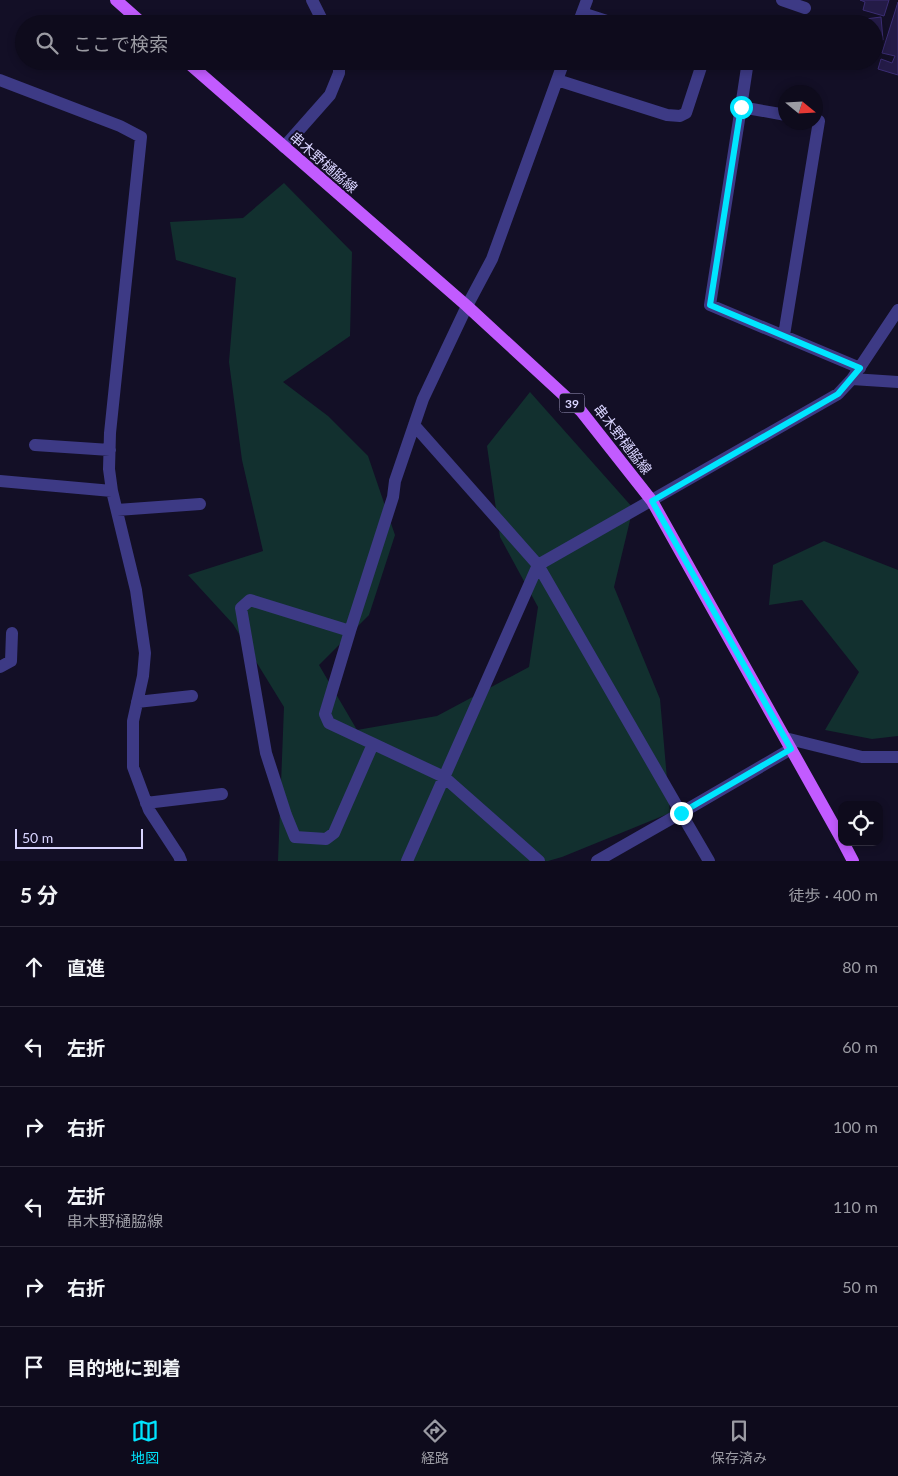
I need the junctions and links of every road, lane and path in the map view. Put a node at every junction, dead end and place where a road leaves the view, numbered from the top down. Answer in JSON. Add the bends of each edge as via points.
{"nodes":[{"id":1,"x":116,"y":0,"type":"edge"},
{"id":2,"x":312,"y":0,"type":"edge"},
{"id":3,"x":587,"y":0,"type":"edge"},
{"id":4,"x":782,"y":0,"type":"edge"},
{"id":5,"x":805,"y":8,"type":"dead end"},
{"id":6,"x":133,"y":15,"type":"edge"},
{"id":7,"x":320,"y":15,"type":"edge"},
{"id":8,"x":581,"y":15,"type":"edge"},
{"id":9,"x":196,"y":70,"type":"edge"},
{"id":10,"x":339,"y":70,"type":"edge"},
{"id":11,"x":561,"y":70,"type":"edge"},
{"id":12,"x":700,"y":70,"type":"edge"},
{"id":13,"x":747,"y":70,"type":"edge"},
{"id":14,"x":0,"y":80,"type":"edge"},
{"id":15,"x":558,"y":80,"type":"junction"},
{"id":16,"x":741,"y":107,"type":"junction"},
{"id":17,"x":778,"y":114,"type":"edge"},
{"id":18,"x":818,"y":130,"type":"edge"},
{"id":19,"x":284,"y":146,"type":"junction"},
{"id":20,"x":466,"y":306,"type":"junction"},
{"id":21,"x":898,"y":310,"type":"edge"},
{"id":22,"x":784,"y":335,"type":"junction"},
{"id":23,"x":856,"y":373,"type":"junction"},
{"id":24,"x":898,"y":382,"type":"edge"},
{"id":25,"x":414,"y":425,"type":"junction"},
{"id":26,"x":35,"y":445,"type":"dead end"},
{"id":27,"x":110,"y":450,"type":"junction"},
{"id":28,"x":0,"y":481,"type":"edge"},
{"id":29,"x":112,"y":491,"type":"junction"},
{"id":30,"x":652,"y":501,"type":"junction"},
{"id":31,"x":200,"y":504,"type":"dead end"},
{"id":32,"x":117,"y":510,"type":"junction"},
{"id":33,"x":538,"y":565,"type":"junction"},
{"id":34,"x":350,"y":631,"type":"junction"},
{"id":35,"x":12,"y":633,"type":"dead end"},
{"id":36,"x":0,"y":667,"type":"edge"},
{"id":37,"x":192,"y":696,"type":"dead end"},
{"id":38,"x":137,"y":702,"type":"junction"},
{"id":39,"x":372,"y":744,"type":"junction"},
{"id":40,"x":788,"y":744,"type":"junction"},
{"id":41,"x":898,"y":757,"type":"edge"},
{"id":42,"x":444,"y":777,"type":"junction"},
{"id":43,"x":222,"y":794,"type":"dead end"},
{"id":44,"x":146,"y":803,"type":"junction"},
{"id":45,"x":681,"y":813,"type":"junction"},
{"id":46,"x":838,"y":834,"type":"edge"},
{"id":47,"x":845,"y":846,"type":"edge"},
{"id":48,"x":181,"y":861,"type":"edge"},
{"id":49,"x":407,"y":861,"type":"edge"},
{"id":50,"x":539,"y":861,"type":"edge"},
{"id":51,"x":597,"y":861,"type":"edge"},
{"id":52,"x":709,"y":861,"type":"edge"},
{"id":53,"x":854,"y":861,"type":"edge"}],
"edges":[{"from":1,"to":6,"type":"main road"},
{"from":2,"to":7,"type":"street"},
{"from":3,"to":8,"type":"street"},
{"from":4,"to":5,"type":"street"},
{"from":9,"to":19,"type":"main road","name":"串木野樋脇線","number":"39"},
{"from":10,"to":19,"type":"street","via":[[330,95]]},
{"from":11,"to":15,"type":"street"},
{"from":12,"to":15,"type":"street","via":[[686,113],[680,116],[667,116]]},
{"from":13,"to":16,"type":"street"},
{"from":14,"to":27,"type":"street","via":[[142,137]]},
{"from":15,"to":20,"type":"street","via":[[492,259]]},
{"from":16,"to":17,"type":"street"},
{"from":16,"to":22,"type":"street","via":[[710,305]]},
{"from":18,"to":22,"type":"street"},
{"from":19,"to":20,"type":"main road","name":"串木野樋脇線","number":"39"},
{"from":20,"to":25,"type":"street"},
{"from":20,"to":30,"type":"main road","name":"串木野樋脇線","number":"39","via":[[581,411]]},
{"from":21,"to":23,"type":"street"},
{"from":22,"to":23,"type":"street"},
{"from":23,"to":24,"type":"street"},
{"from":23,"to":30,"type":"street","via":[[838,394]]},
{"from":25,"to":33,"type":"street"},
{"from":25,"to":34,"type":"street"},
{"from":26,"to":27,"type":"street"},
{"from":27,"to":29,"type":"street"},
{"from":28,"to":29,"type":"street"},
{"from":29,"to":32,"type":"street"},
{"from":30,"to":33,"type":"street"},
{"from":30,"to":40,"type":"main road","name":"串木野樋脇線","number":"39"},
{"from":31,"to":32,"type":"street"},
{"from":32,"to":38,"type":"street","via":[[136,590],[145,653]]},
{"from":33,"to":42,"type":"street"},
{"from":33,"to":45,"type":"street"},
{"from":34,"to":39,"type":"street","via":[[325,714],[328,724]]},
{"from":34,"to":39,"type":"street","via":[[250,600],[241,608],[266,753],[295,837],[326,840],[334,833]]},
{"from":35,"to":36,"type":"street","via":[[11,661]]},
{"from":37,"to":38,"type":"street"},
{"from":38,"to":44,"type":"street","via":[[133,722],[133,767]]},
{"from":39,"to":42,"type":"street"},
{"from":40,"to":41,"type":"street","via":[[862,757]]},
{"from":40,"to":45,"type":"street"},
{"from":40,"to":46,"type":"main road","name":"串木野樋脇線","number":"39"},
{"from":42,"to":49,"type":"street"},
{"from":42,"to":50,"type":"street"},
{"from":43,"to":44,"type":"street"},
{"from":44,"to":48,"type":"street"},
{"from":45,"to":51,"type":"street"},
{"from":45,"to":52,"type":"street"},
{"from":47,"to":53,"type":"main road","name":"串木野樋脇線","number":"39"}]}
